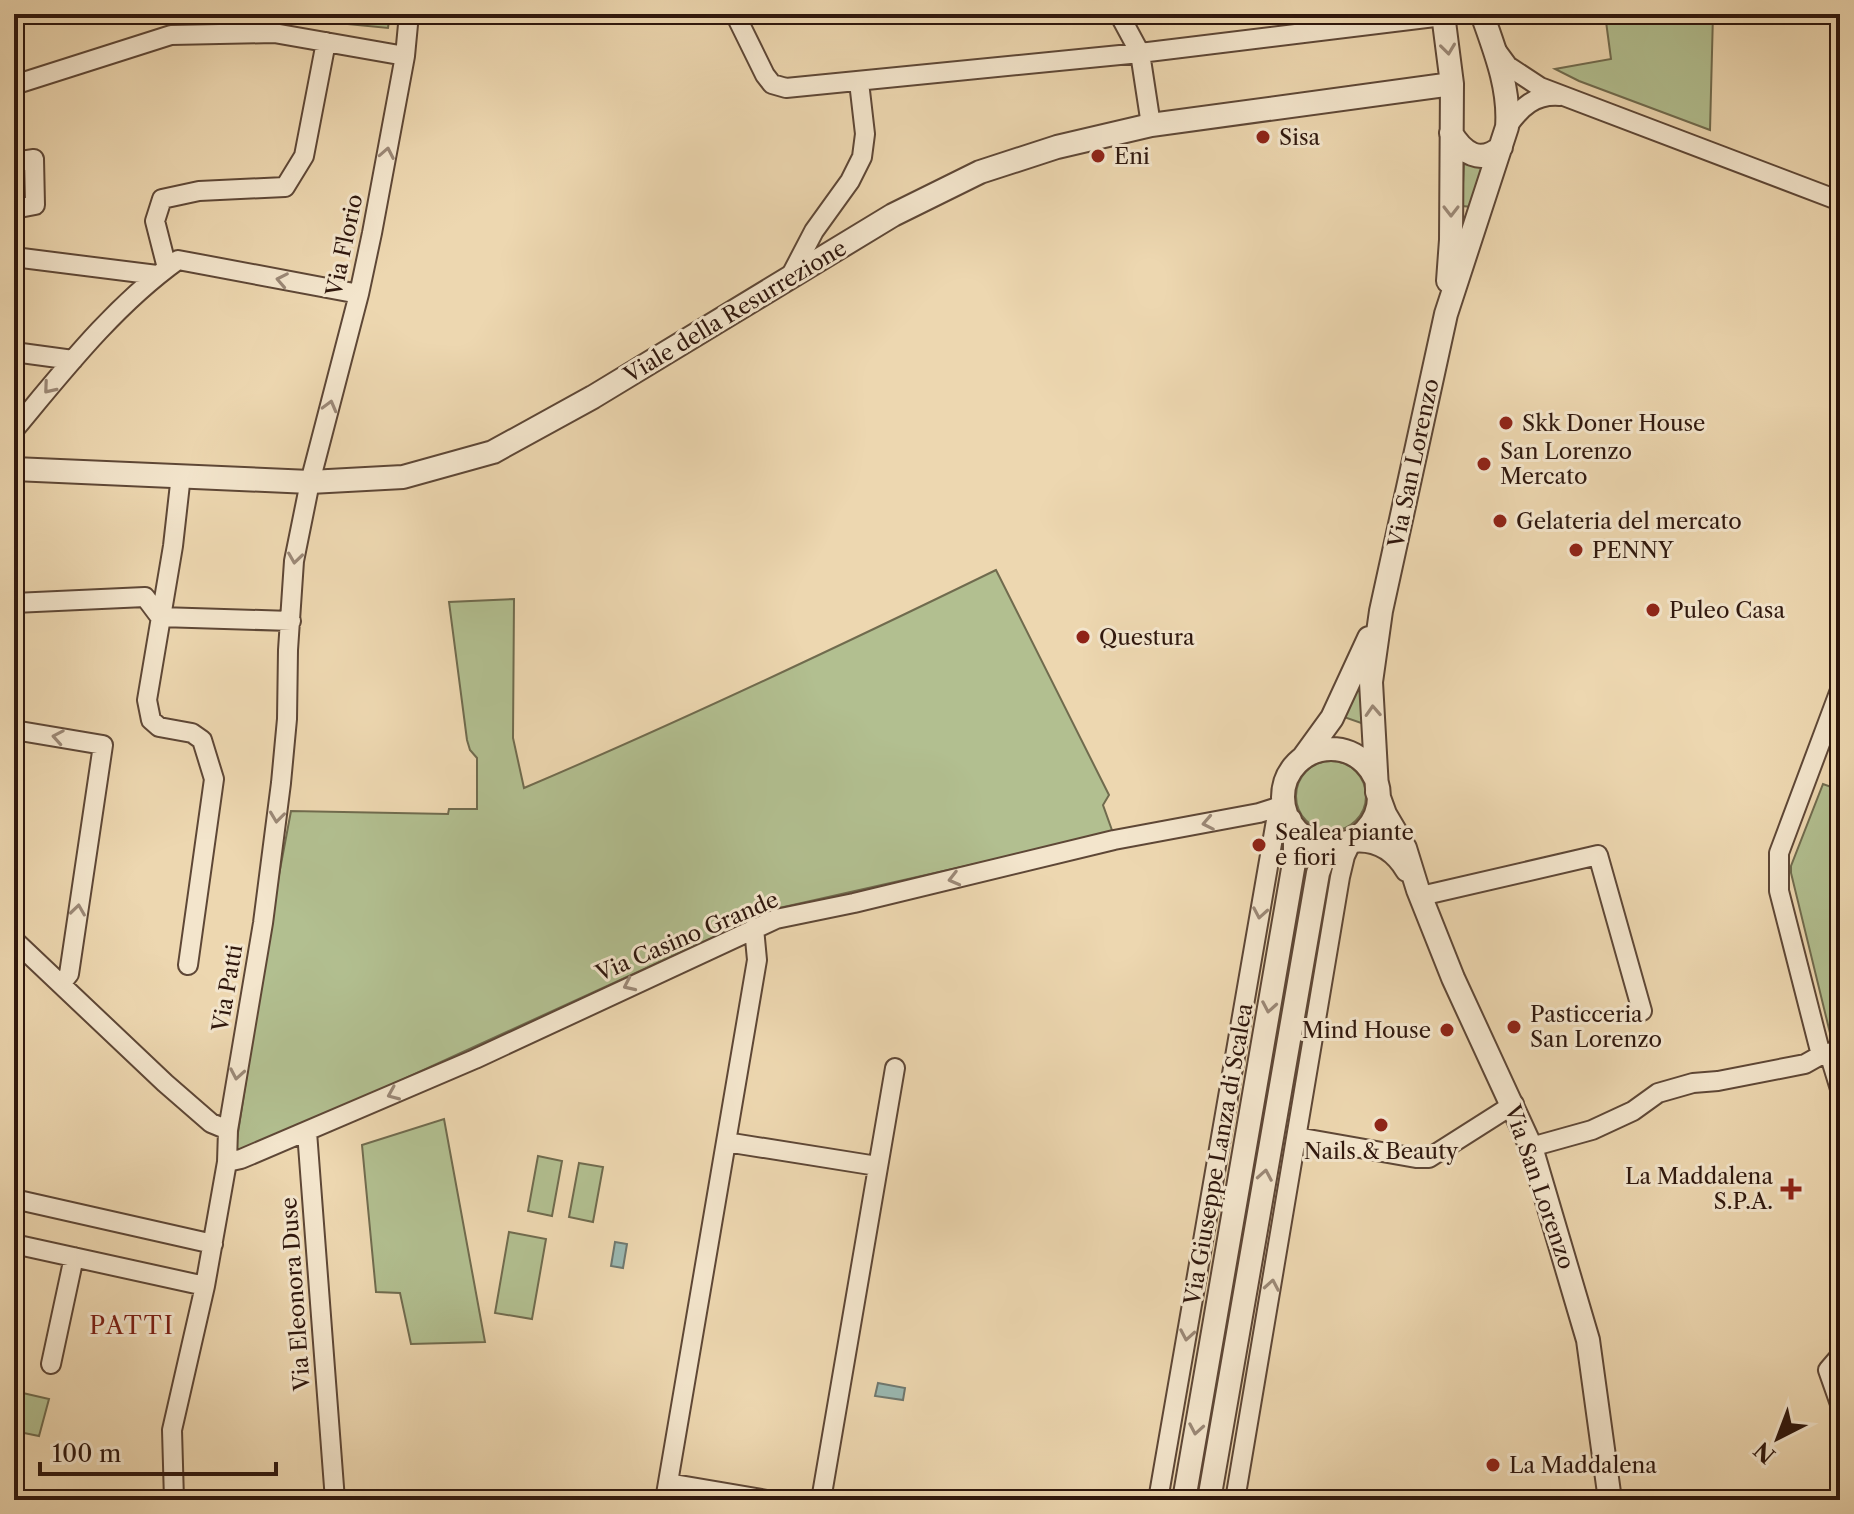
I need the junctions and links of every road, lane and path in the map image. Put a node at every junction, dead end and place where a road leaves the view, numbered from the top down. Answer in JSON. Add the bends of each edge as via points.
{"nodes":[{"id":1,"x":409,"y":14,"type":"edge"},
{"id":2,"x":735,"y":14,"type":"edge"},
{"id":3,"x":1119,"y":14,"type":"edge"},
{"id":4,"x":1482,"y":14,"type":"edge"},
{"id":5,"x":1443,"y":15,"type":"edge"},
{"id":6,"x":326,"y":42,"type":"junction"},
{"id":7,"x":1493,"y":46,"type":"junction"},
{"id":8,"x":406,"y":53,"type":"junction"},
{"id":9,"x":1140,"y":53,"type":"junction"},
{"id":10,"x":859,"y":82,"type":"junction"},
{"id":11,"x":1452,"y":84,"type":"junction"},
{"id":12,"x":14,"y":85,"type":"edge"},
{"id":13,"x":1563,"y":97,"type":"junction"},
{"id":14,"x":1151,"y":125,"type":"junction"},
{"id":15,"x":1451,"y":133,"type":"junction"},
{"id":16,"x":1504,"y":137,"type":"junction"},
{"id":17,"x":14,"y":162,"type":"edge"},
{"id":18,"x":1840,"y":201,"type":"edge"},
{"id":19,"x":14,"y":209,"type":"edge"},
{"id":20,"x":14,"y":257,"type":"edge"},
{"id":21,"x":162,"y":272,"type":"junction"},
{"id":22,"x":790,"y":277,"type":"junction"},
{"id":23,"x":359,"y":294,"type":"junction"},
{"id":24,"x":1446,"y":314,"type":"junction"},
{"id":25,"x":14,"y":352,"type":"edge"},
{"id":26,"x":73,"y":360,"type":"junction"},
{"id":27,"x":14,"y":430,"type":"edge"},
{"id":28,"x":14,"y":469,"type":"edge"},
{"id":29,"x":181,"y":475,"type":"junction"},
{"id":30,"x":310,"y":482,"type":"junction"},
{"id":31,"x":14,"y":603,"type":"edge"},
{"id":32,"x":1381,"y":611,"type":"junction"},
{"id":33,"x":160,"y":617,"type":"junction"},
{"id":34,"x":291,"y":621,"type":"junction"},
{"id":35,"x":1840,"y":690,"type":"edge"},
{"id":36,"x":14,"y":730,"type":"edge"},
{"id":37,"x":1301,"y":760,"type":"junction"},
{"id":38,"x":1377,"y":790,"type":"junction"},
{"id":39,"x":1284,"y":811,"type":"junction"},
{"id":40,"x":1347,"y":842,"type":"junction"},
{"id":41,"x":1420,"y":893,"type":"junction"},
{"id":42,"x":754,"y":928,"type":"junction"},
{"id":43,"x":14,"y":940,"type":"edge"},
{"id":44,"x":188,"y":965,"type":"dead end"},
{"id":45,"x":61,"y":984,"type":"junction"},
{"id":46,"x":1642,"y":1011,"type":"dead end"},
{"id":47,"x":1830,"y":1052,"type":"edge"},
{"id":48,"x":895,"y":1068,"type":"dead end"},
{"id":49,"x":1840,"y":1089,"type":"edge"},
{"id":50,"x":1514,"y":1104,"type":"junction"},
{"id":51,"x":228,"y":1130,"type":"junction"},
{"id":52,"x":307,"y":1132,"type":"junction"},
{"id":53,"x":1297,"y":1137,"type":"junction"},
{"id":54,"x":726,"y":1142,"type":"junction"},
{"id":55,"x":1531,"y":1147,"type":"junction"},
{"id":56,"x":227,"y":1162,"type":"junction"},
{"id":57,"x":877,"y":1166,"type":"junction"},
{"id":58,"x":14,"y":1199,"type":"edge"},
{"id":59,"x":14,"y":1244,"type":"edge"},
{"id":60,"x":213,"y":1244,"type":"junction"},
{"id":61,"x":74,"y":1257,"type":"junction"},
{"id":62,"x":205,"y":1286,"type":"junction"},
{"id":63,"x":1840,"y":1356,"type":"edge"},
{"id":64,"x":51,"y":1364,"type":"dead end"},
{"id":65,"x":1840,"y":1404,"type":"edge"},
{"id":66,"x":666,"y":1492,"type":"edge"},
{"id":67,"x":174,"y":1500,"type":"edge"},
{"id":68,"x":335,"y":1500,"type":"edge"},
{"id":69,"x":767,"y":1500,"type":"edge"},
{"id":70,"x":821,"y":1500,"type":"edge"},
{"id":71,"x":1158,"y":1500,"type":"edge"},
{"id":72,"x":1184,"y":1500,"type":"edge"},
{"id":73,"x":1209,"y":1500,"type":"edge"},
{"id":74,"x":1235,"y":1500,"type":"edge"},
{"id":75,"x":1610,"y":1500,"type":"edge"}],
"edges":[{"from":1,"to":8,"type":"street","name":"Via Florio"},
{"from":2,"to":10,"type":"street","via":[[772,84],[786,88]]},
{"from":3,"to":9,"type":"street"},
{"from":4,"to":7,"type":"street"},
{"from":5,"to":9,"type":"street"},
{"from":5,"to":11,"type":"street","one_way":true},
{"from":6,"to":8,"type":"street"},
{"from":6,"to":12,"type":"street","via":[[274,33],[171,35]]},
{"from":6,"to":21,"type":"street","via":[[304,156],[285,187],[199,191],[162,199],[155,221]]},
{"from":7,"to":13,"type":"street","via":[[1508,66]]},
{"from":7,"to":16,"type":"street","via":[[1505,91]]},
{"from":23,"to":8,"type":"street","name":"Via Florio","one_way":true},
{"from":9,"to":10,"type":"street"},
{"from":9,"to":14,"type":"street"},
{"from":10,"to":22,"type":"street","via":[[862,157]]},
{"from":11,"to":14,"type":"street","name":"Viale della Resurrezione"},
{"from":11,"to":15,"type":"street"},
{"from":13,"to":16,"type":"street","via":[[1547,95],[1522,108]]},
{"from":13,"to":18,"type":"street"},
{"from":14,"to":22,"type":"street","name":"Viale della Resurrezione","via":[[980,172],[893,215]]},
{"from":15,"to":16,"type":"street","via":[[1459,146],[1477,156],[1489,156]]},
{"from":15,"to":24,"type":"street","one_way":true},
{"from":16,"to":24,"type":"street"},
{"from":17,"to":19,"type":"street","via":[[34,159],[35,205]]},
{"from":20,"to":21,"type":"street"},
{"from":23,"to":21,"type":"street","one_way":true,"via":[[178,260]]},
{"from":21,"to":26,"type":"street"},
{"from":22,"to":30,"type":"street","name":"Viale della Resurrezione","via":[[493,452],[403,477]]},
{"from":30,"to":23,"type":"street","name":"Via Florio","one_way":true},
{"from":24,"to":32,"type":"street","name":"Via San Lorenzo"},
{"from":25,"to":26,"type":"street"},
{"from":26,"to":27,"type":"street","one_way":true},
{"from":28,"to":29,"type":"street","name":"Viale della Resurrezione"},
{"from":29,"to":30,"type":"street","name":"Viale della Resurrezione"},
{"from":29,"to":33,"type":"street"},
{"from":30,"to":34,"type":"street","name":"Via Patti","one_way":true,"via":[[294,561]]},
{"from":31,"to":33,"type":"street","via":[[145,597]]},
{"from":32,"to":37,"type":"street","name":"Via San Lorenzo","via":[[1340,705]]},
{"from":38,"to":32,"type":"street","name":"Via San Lorenzo","one_way":true,"via":[[1371,682]]},
{"from":33,"to":34,"type":"street"},
{"from":33,"to":44,"type":"street","via":[[147,709],[159,727],[202,740],[214,779]]},
{"from":34,"to":51,"type":"street","name":"Via Patti","one_way":true,"via":[[281,783]]},
{"from":35,"to":47,"type":"street","via":[[1777,864],[1779,891]]},
{"from":45,"to":36,"type":"street","one_way":true,"via":[[69,974],[103,745]]},
{"from":37,"to":38,"type":"street","via":[[1317,751],[1343,750],[1364,763]]},
{"from":37,"to":39,"type":"street","via":[[1287,777]]},
{"from":38,"to":40,"type":"street","via":[[1370,825]]},
{"from":38,"to":41,"type":"street","name":"Via San Lorenzo"},
{"from":39,"to":40,"type":"street","via":[[1298,832],[1311,840]]},
{"from":39,"to":42,"type":"street","name":"Via Casino Grande","one_way":true,"via":[[1114,840]]},
{"from":39,"to":71,"type":"street","name":"Via Giuseppe Lanza di Scalea","one_way":true},
{"from":39,"to":72,"type":"street","name":"Via Giuseppe Lanza di Scalea","one_way":true,"via":[[1295,839],[1295,857]]},
{"from":40,"to":41,"type":"street","name":"Via San Lorenzo","via":[[1372,841],[1393,852]]},
{"from":40,"to":53,"type":"street"},
{"from":73,"to":40,"type":"street","one_way":true,"via":[[1318,873],[1324,857]]},
{"from":41,"to":46,"type":"street","via":[[1598,855]]},
{"from":41,"to":50,"type":"street","name":"Via San Lorenzo","via":[[1453,978]]},
{"from":42,"to":52,"type":"street","name":"Via Casino Grande","one_way":true},
{"from":42,"to":54,"type":"street","via":[[757,960]]},
{"from":43,"to":45,"type":"street"},
{"from":45,"to":51,"type":"street","via":[[211,1123]]},
{"from":47,"to":49,"type":"street"},
{"from":47,"to":55,"type":"street","via":[[1805,1064],[1658,1093],[1592,1130]]},
{"from":48,"to":57,"type":"street"},
{"from":50,"to":53,"type":"street","via":[[1429,1158]]},
{"from":50,"to":55,"type":"street","name":"Via San Lorenzo"},
{"from":51,"to":56,"type":"street","name":"Via Patti"},
{"from":52,"to":56,"type":"street","name":"Via Casino Grande"},
{"from":52,"to":68,"type":"street","name":"Via Eleonora Duse"},
{"from":74,"to":53,"type":"street","one_way":true},
{"from":54,"to":57,"type":"street"},
{"from":54,"to":66,"type":"street"},
{"from":55,"to":75,"type":"street","name":"Via San Lorenzo","via":[[1588,1340]]},
{"from":56,"to":60,"type":"street","name":"Via Patti"},
{"from":57,"to":70,"type":"street"},
{"from":58,"to":60,"type":"street"},
{"from":59,"to":61,"type":"street"},
{"from":60,"to":62,"type":"street","name":"Via Patti"},
{"from":61,"to":62,"type":"street"},
{"from":61,"to":64,"type":"street"},
{"from":62,"to":67,"type":"street","name":"Via Patti","via":[[172,1430]]},
{"from":63,"to":65,"type":"street","via":[[1828,1370]]},
{"from":66,"to":69,"type":"street"}]}
